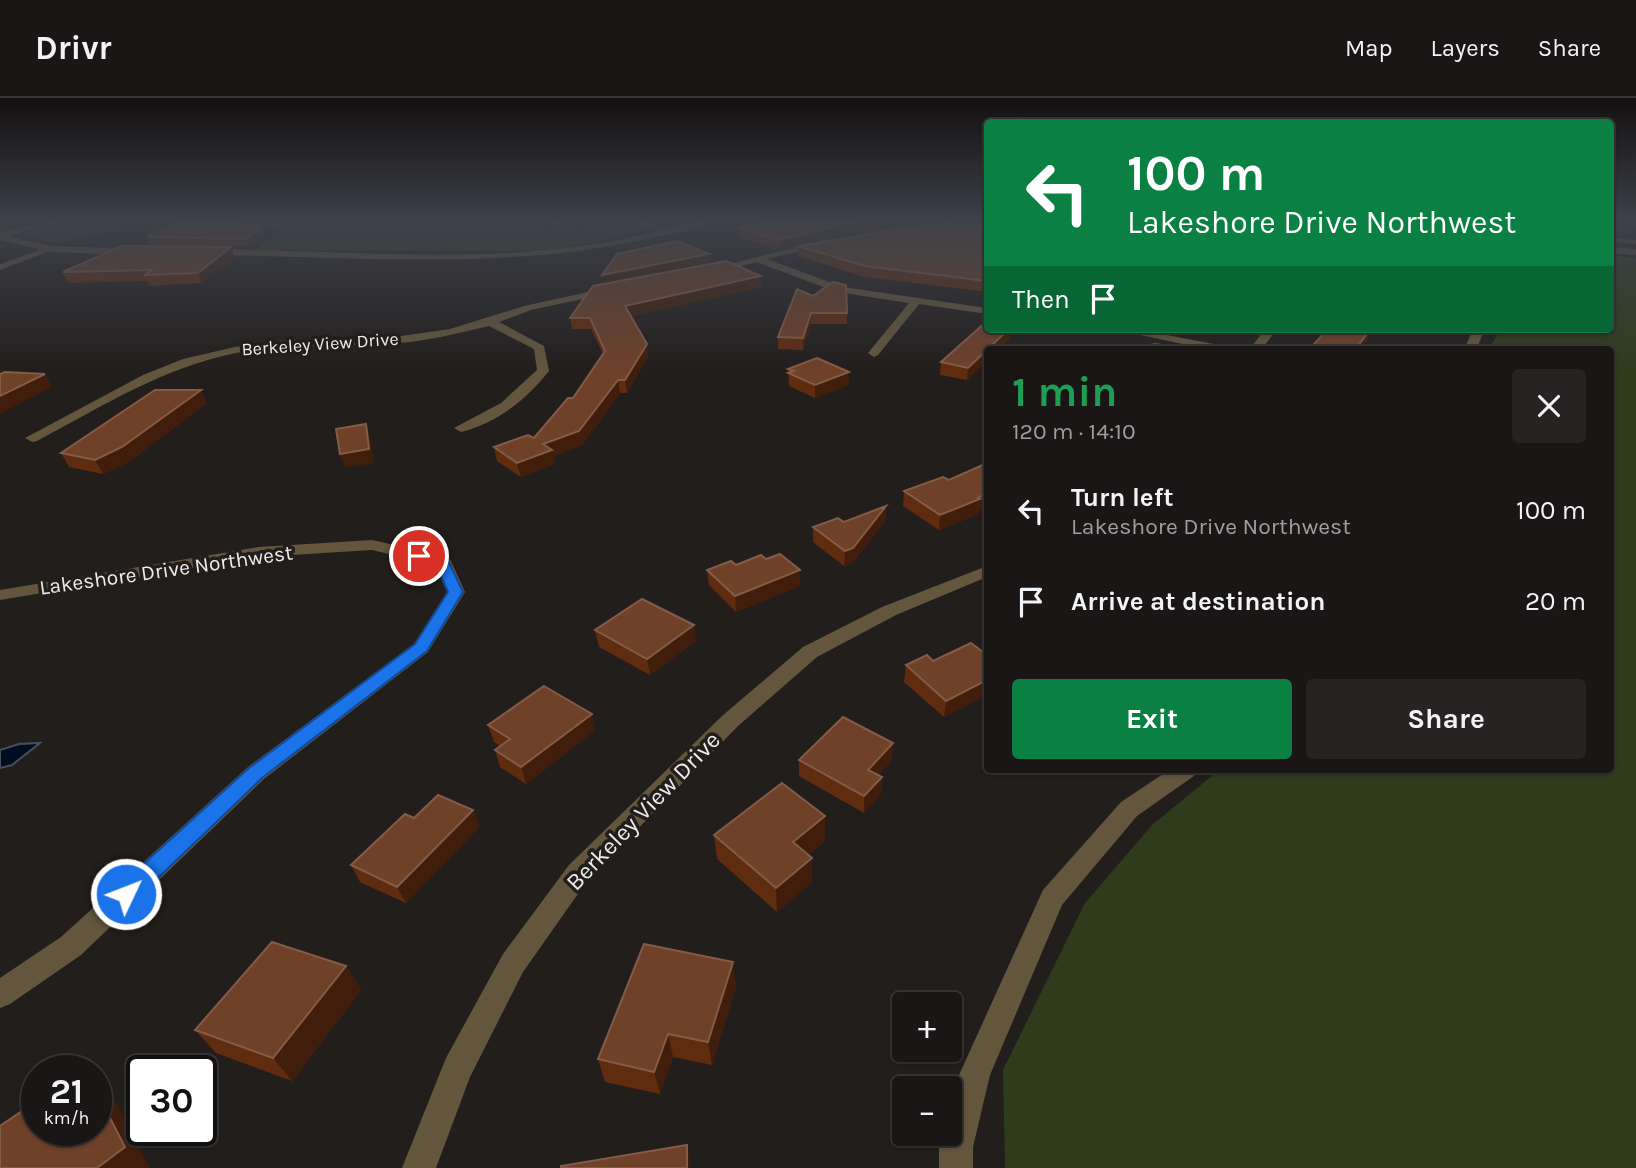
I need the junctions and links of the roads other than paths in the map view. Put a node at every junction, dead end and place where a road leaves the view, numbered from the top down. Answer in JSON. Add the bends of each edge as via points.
{"nodes":[{"id":1,"x":706,"y":271,"type":"edge"},
{"id":2,"x":788,"y":271,"type":"edge"},
{"id":3,"x":696,"y":273,"type":"edge"},
{"id":4,"x":619,"y":288,"type":"edge"},
{"id":5,"x":915,"y":302,"type":"junction"},
{"id":6,"x":984,"y":311,"type":"edge"},
{"id":7,"x":490,"y":322,"type":"junction"},
{"id":8,"x":1139,"y":333,"type":"edge"},
{"id":9,"x":1208,"y":346,"type":"edge"},
{"id":10,"x":874,"y":353,"type":"dead end"},
{"id":11,"x":461,"y":428,"type":"dead end"},
{"id":12,"x":32,"y":438,"type":"dead end"},
{"id":13,"x":984,"y":572,"type":"edge"},
{"id":14,"x":0,"y":595,"type":"edge"},
{"id":15,"x":1182,"y":773,"type":"edge"},
{"id":16,"x":0,"y":994,"type":"edge"},
{"id":17,"x":419,"y":1168,"type":"edge"},
{"id":18,"x":956,"y":1168,"type":"edge"}],
"edges":[{"from":1,"to":3,"type":"street"},
{"from":2,"to":5,"type":"street","via":[[828,287]]},
{"from":4,"to":7,"type":"street","name":"Berkeley View Drive","via":[[528,308]]},
{"from":5,"to":6,"type":"street"},
{"from":5,"to":10,"type":"street"},
{"from":7,"to":11,"type":"street","via":[[540,348],[542,371],[504,410]]},
{"from":7,"to":12,"type":"street","name":"Berkeley View Drive","via":[[387,341],[284,343],[187,362]]},
{"from":8,"to":9,"type":"street"},
{"from":13,"to":17,"type":"street","name":"Berkeley View Drive","via":[[890,611],[810,652],[730,721],[578,873],[513,963],[457,1069]]},
{"from":14,"to":16,"type":"street","name":"Lakeshore Drive Northwest","via":[[259,552],[372,545],[442,561],[456,592],[421,648],[256,773],[71,946]]},
{"from":15,"to":18,"type":"street","via":[[1129,808],[1052,898],[975,1075],[956,1147]]}]}
